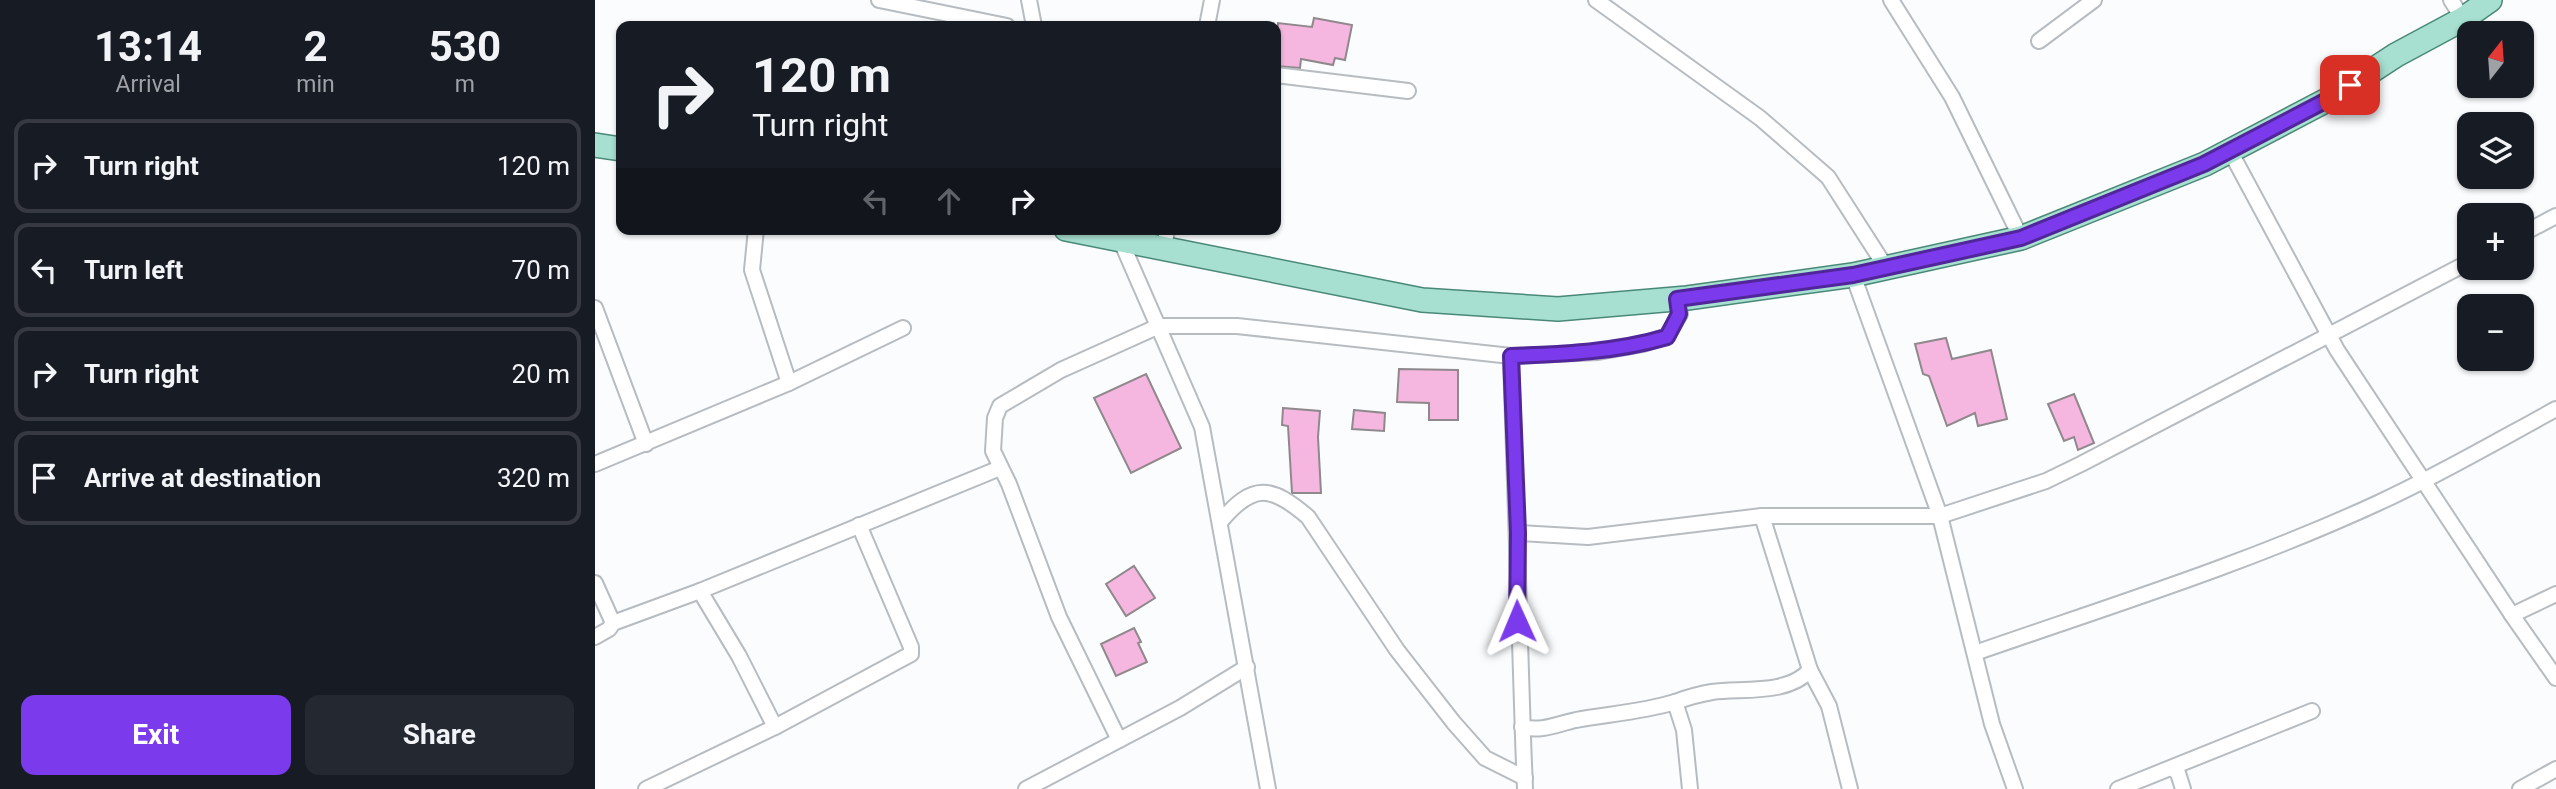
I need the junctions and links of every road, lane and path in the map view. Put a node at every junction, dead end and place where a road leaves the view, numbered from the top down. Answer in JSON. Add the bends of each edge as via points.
{"nodes":[{"id":1,"x":879,"y":0,"type":"edge"},
{"id":2,"x":1030,"y":0,"type":"edge"},
{"id":3,"x":1212,"y":0,"type":"edge"},
{"id":4,"x":1596,"y":0,"type":"edge"},
{"id":5,"x":1891,"y":0,"type":"edge"},
{"id":6,"x":2094,"y":0,"type":"edge"},
{"id":7,"x":2485,"y":2,"type":"edge"},
{"id":8,"x":2457,"y":10,"type":"edge"},
{"id":9,"x":982,"y":21,"type":"edge"},
{"id":10,"x":1033,"y":21,"type":"edge"},
{"id":11,"x":1208,"y":21,"type":"edge"},
{"id":12,"x":2039,"y":41,"type":"dead end"},
{"id":13,"x":1281,"y":76,"type":"edge"},
{"id":14,"x":1408,"y":91,"type":"dead end"},
{"id":15,"x":595,"y":145,"type":"edge"},
{"id":16,"x":616,"y":148,"type":"edge"},
{"id":17,"x":2230,"y":151,"type":"junction"},
{"id":18,"x":2556,"y":216,"type":"edge"},
{"id":19,"x":2534,"y":228,"type":"edge"},
{"id":20,"x":755,"y":235,"type":"edge"},
{"id":21,"x":1098,"y":235,"type":"edge"},
{"id":22,"x":2021,"y":238,"type":"junction"},
{"id":23,"x":1120,"y":239,"type":"junction"},
{"id":24,"x":1165,"y":240,"type":"edge"},
{"id":25,"x":2457,"y":268,"type":"edge"},
{"id":26,"x":1887,"y":269,"type":"junction"},
{"id":27,"x":1853,"y":275,"type":"junction"},
{"id":28,"x":1677,"y":299,"type":"junction"},
{"id":29,"x":595,"y":308,"type":"edge"},
{"id":30,"x":595,"y":314,"type":"edge"},
{"id":31,"x":1159,"y":326,"type":"junction"},
{"id":32,"x":903,"y":328,"type":"dead end"},
{"id":33,"x":2329,"y":336,"type":"junction"},
{"id":34,"x":1511,"y":356,"type":"junction"},
{"id":35,"x":789,"y":383,"type":"junction"},
{"id":36,"x":2556,"y":409,"type":"edge"},
{"id":37,"x":646,"y":444,"type":"junction"},
{"id":38,"x":595,"y":464,"type":"edge"},
{"id":39,"x":1000,"y":468,"type":"junction"},
{"id":40,"x":2425,"y":480,"type":"junction"},
{"id":41,"x":1762,"y":516,"type":"junction"},
{"id":42,"x":1940,"y":516,"type":"junction"},
{"id":43,"x":1221,"y":521,"type":"junction"},
{"id":44,"x":859,"y":525,"type":"junction"},
{"id":45,"x":1518,"y":533,"type":"junction"},
{"id":46,"x":595,"y":583,"type":"edge"},
{"id":47,"x":700,"y":591,"type":"junction"},
{"id":48,"x":2556,"y":594,"type":"edge"},
{"id":49,"x":2512,"y":615,"type":"junction"},
{"id":50,"x":613,"y":623,"type":"junction"},
{"id":51,"x":595,"y":636,"type":"edge"},
{"id":52,"x":1975,"y":653,"type":"junction"},
{"id":53,"x":1247,"y":667,"type":"junction"},
{"id":54,"x":1811,"y":670,"type":"junction"},
{"id":55,"x":2556,"y":678,"type":"edge"},
{"id":56,"x":1675,"y":702,"type":"junction"},
{"id":57,"x":2312,"y":711,"type":"dead end"},
{"id":58,"x":775,"y":727,"type":"junction"},
{"id":59,"x":1522,"y":727,"type":"junction"},
{"id":60,"x":1119,"y":740,"type":"junction"},
{"id":61,"x":2173,"y":769,"type":"junction"},
{"id":62,"x":2556,"y":769,"type":"edge"},
{"id":63,"x":1525,"y":784,"type":"edge"},
{"id":64,"x":646,"y":789,"type":"edge"},
{"id":65,"x":1026,"y":789,"type":"edge"},
{"id":66,"x":1268,"y":789,"type":"edge"},
{"id":67,"x":1691,"y":789,"type":"edge"},
{"id":68,"x":1850,"y":789,"type":"edge"},
{"id":69,"x":2015,"y":789,"type":"edge"},
{"id":70,"x":2118,"y":789,"type":"edge"},
{"id":71,"x":2183,"y":789,"type":"edge"},
{"id":72,"x":2520,"y":789,"type":"edge"}],
"edges":[{"from":1,"to":9,"type":"street"},
{"from":2,"to":10,"type":"street"},
{"from":3,"to":11,"type":"street"},
{"from":4,"to":26,"type":"street","via":[[1760,118],[1828,177]]},
{"from":5,"to":22,"type":"street","via":[[1952,97]]},
{"from":6,"to":12,"type":"street"},
{"from":7,"to":8,"type":"main road"},
{"from":8,"to":17,"type":"main road","via":[[2327,100]]},
{"from":13,"to":14,"type":"street"},
{"from":15,"to":16,"type":"main road"},
{"from":17,"to":22,"type":"main road"},
{"from":17,"to":33,"type":"street"},
{"from":18,"to":19,"type":"street"},
{"from":20,"to":35,"type":"street","via":[[752,270]]},
{"from":21,"to":23,"type":"main road"},
{"from":22,"to":26,"type":"main road"},
{"from":23,"to":24,"type":"main road"},
{"from":23,"to":31,"type":"street"},
{"from":24,"to":28,"type":"main road","via":[[1422,300],[1558,309]]},
{"from":25,"to":33,"type":"street"},
{"from":26,"to":27,"type":"main road"},
{"from":27,"to":28,"type":"main road"},
{"from":27,"to":42,"type":"street"},
{"from":28,"to":34,"type":"street","via":[[1679,314],[1667,337],[1598,352]]},
{"from":29,"to":30,"type":"street"},
{"from":30,"to":37,"type":"street"},
{"from":31,"to":34,"type":"street","via":[[1237,326]]},
{"from":31,"to":39,"type":"street","via":[[1061,370],[1000,406],[993,451]]},
{"from":31,"to":43,"type":"street","via":[[1202,426]]},
{"from":32,"to":35,"type":"street"},
{"from":33,"to":40,"type":"street"},
{"from":33,"to":42,"type":"street","via":[[2046,481]]},
{"from":34,"to":45,"type":"street"},
{"from":35,"to":37,"type":"street"},
{"from":36,"to":40,"type":"street"},
{"from":37,"to":38,"type":"street"},
{"from":39,"to":44,"type":"street"},
{"from":39,"to":60,"type":"street","via":[[1059,617]]},
{"from":40,"to":49,"type":"street"},
{"from":40,"to":52,"type":"street","via":[[2264,551]]},
{"from":41,"to":42,"type":"street"},
{"from":41,"to":45,"type":"street","via":[[1588,537]]},
{"from":41,"to":54,"type":"street"},
{"from":42,"to":52,"type":"street"},
{"from":43,"to":53,"type":"street"},
{"from":43,"to":63,"type":"street","via":[[1246,496],[1258,492],[1289,500],[1308,517],[1397,650],[1454,723],[1485,758]]},
{"from":44,"to":47,"type":"street"},
{"from":44,"to":58,"type":"street","via":[[911,654]]},
{"from":45,"to":59,"type":"street"},
{"from":46,"to":50,"type":"street"},
{"from":47,"to":50,"type":"street"},
{"from":47,"to":58,"type":"street"},
{"from":48,"to":49,"type":"street"},
{"from":49,"to":55,"type":"street"},
{"from":50,"to":51,"type":"street"},
{"from":52,"to":69,"type":"street","via":[[1992,724]]},
{"from":53,"to":60,"type":"street"},
{"from":53,"to":66,"type":"street"},
{"from":54,"to":56,"type":"street","via":[[1786,685],[1709,693]]},
{"from":54,"to":68,"type":"street","via":[[1829,706]]},
{"from":56,"to":59,"type":"street","via":[[1540,730]]},
{"from":56,"to":67,"type":"street","via":[[1684,730]]},
{"from":57,"to":61,"type":"street"},
{"from":58,"to":64,"type":"street"},
{"from":59,"to":63,"type":"street"},
{"from":60,"to":65,"type":"street"},
{"from":61,"to":70,"type":"street"},
{"from":61,"to":71,"type":"street"},
{"from":62,"to":72,"type":"street"}]}
